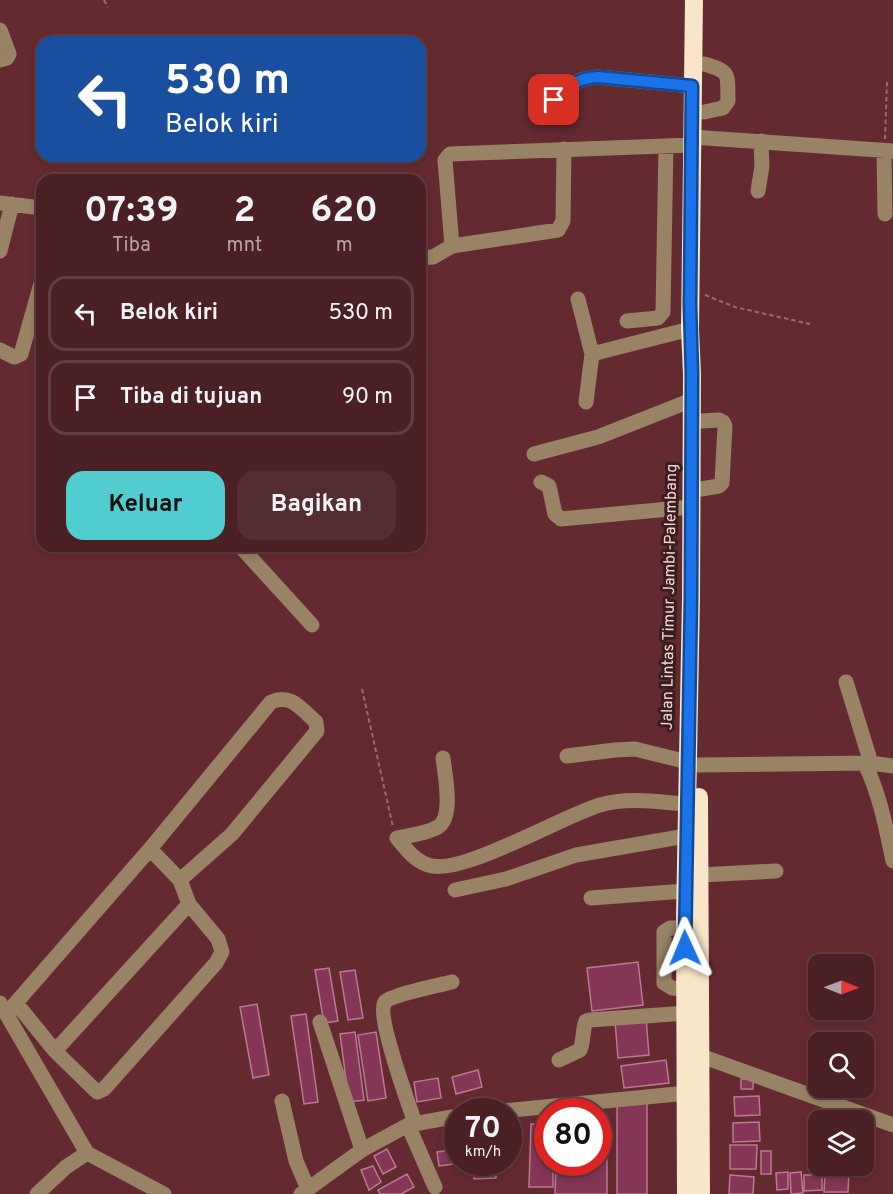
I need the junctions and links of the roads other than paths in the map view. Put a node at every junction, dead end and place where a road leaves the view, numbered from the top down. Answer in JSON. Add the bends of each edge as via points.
{"nodes":[{"id":1,"x":694,"y":0,"type":"edge"},
{"id":2,"x":705,"y":0,"type":"edge"},
{"id":3,"x":0,"y":30,"type":"edge"},
{"id":4,"x":0,"y":60,"type":"edge"},
{"id":5,"x":692,"y":86,"type":"junction"},
{"id":6,"x":554,"y":100,"type":"dead end"},
{"id":7,"x":696,"y":140,"type":"junction"},
{"id":8,"x":761,"y":141,"type":"junction"},
{"id":9,"x":666,"y":146,"type":"junction"},
{"id":10,"x":564,"y":149,"type":"junction"},
{"id":11,"x":889,"y":151,"type":"edge"},
{"id":12,"x":758,"y":191,"type":"dead end"},
{"id":13,"x":6,"y":203,"type":"edge"},
{"id":14,"x":36,"y":207,"type":"edge"},
{"id":15,"x":885,"y":214,"type":"dead end"},
{"id":16,"x":452,"y":246,"type":"junction"},
{"id":17,"x":0,"y":251,"type":"edge"},
{"id":18,"x":426,"y":258,"type":"edge"},
{"id":19,"x":578,"y":299,"type":"dead end"},
{"id":20,"x":36,"y":301,"type":"edge"},
{"id":21,"x":627,"y":321,"type":"dead end"},
{"id":22,"x":690,"y":328,"type":"junction"},
{"id":23,"x":0,"y":350,"type":"edge"},
{"id":24,"x":592,"y":354,"type":"junction"},
{"id":25,"x":692,"y":400,"type":"junction"},
{"id":26,"x":586,"y":402,"type":"dead end"},
{"id":27,"x":534,"y":454,"type":"dead end"},
{"id":28,"x":541,"y":482,"type":"dead end"},
{"id":29,"x":691,"y":507,"type":"junction"},
{"id":30,"x":245,"y":552,"type":"edge"},
{"id":31,"x":312,"y":625,"type":"dead end"},
{"id":32,"x":846,"y":682,"type":"dead end"},
{"id":33,"x":567,"y":756,"type":"dead end"},
{"id":34,"x":443,"y":758,"type":"dead end"},
{"id":35,"x":693,"y":763,"type":"junction"},
{"id":36,"x":868,"y":763,"type":"junction"},
{"id":37,"x":893,"y":766,"type":"edge"},
{"id":38,"x":687,"y":804,"type":"junction"},
{"id":39,"x":890,"y":830,"type":"edge"},
{"id":40,"x":686,"y":836,"type":"junction"},
{"id":41,"x":150,"y":849,"type":"junction"},
{"id":42,"x":893,"y":861,"type":"edge"},
{"id":43,"x":777,"y":871,"type":"dead end"},
{"id":44,"x":700,"y":875,"type":"junction"},
{"id":45,"x":180,"y":880,"type":"junction"},
{"id":46,"x":455,"y":890,"type":"dead end"},
{"id":47,"x":685,"y":891,"type":"junction"},
{"id":48,"x":591,"y":898,"type":"dead end"},
{"id":49,"x":189,"y":904,"type":"junction"},
{"id":50,"x":685,"y":928,"type":"junction"},
{"id":51,"x":692,"y":949,"type":"junction"},
{"id":52,"x":452,"y":982,"type":"dead end"},
{"id":53,"x":686,"y":988,"type":"junction"},
{"id":54,"x":8,"y":1006,"type":"edge"},
{"id":55,"x":686,"y":1013,"type":"junction"},
{"id":56,"x":320,"y":1022,"type":"dead end"},
{"id":57,"x":55,"y":1051,"type":"junction"},
{"id":58,"x":701,"y":1056,"type":"junction"},
{"id":59,"x":559,"y":1060,"type":"dead end"},
{"id":60,"x":687,"y":1093,"type":"junction"},
{"id":61,"x":282,"y":1101,"type":"dead end"},
{"id":62,"x":522,"y":1109,"type":"edge"},
{"id":63,"x":444,"y":1118,"type":"edge"},
{"id":64,"x":412,"y":1124,"type":"junction"},
{"id":65,"x":893,"y":1125,"type":"edge"},
{"id":66,"x":362,"y":1150,"type":"junction"},
{"id":67,"x":87,"y":1153,"type":"junction"},
{"id":68,"x":435,"y":1188,"type":"dead end"},
{"id":69,"x":304,"y":1192,"type":"edge"},
{"id":70,"x":37,"y":1194,"type":"edge"},
{"id":71,"x":164,"y":1194,"type":"edge"},
{"id":72,"x":686,"y":1194,"type":"edge"},
{"id":73,"x":701,"y":1194,"type":"edge"}],
"edges":[{"from":1,"to":5,"type":"highway","name":"Jalan Lintas Timur Jambi-Palembang"},
{"from":2,"to":7,"type":"highway","name":"Jalan Lintas Timur Jambi-Palembang","via":[[704,112]]},
{"from":3,"to":4,"type":"street","via":[[9,54]]},
{"from":5,"to":6,"type":"street","via":[[583,78]]},
{"from":5,"to":7,"type":"highway","name":"Jalan Lintas Timur Jambi-Palembang"},
{"from":7,"to":8,"type":"street"},
{"from":7,"to":9,"type":"street"},
{"from":7,"to":22,"type":"highway","name":"Jalan Lintas Timur Jambi-Palembang"},
{"from":7,"to":35,"type":"highway","name":"Jalan Lintas Timur Jambi-Palembang","via":[[702,421]]},
{"from":8,"to":11,"type":"street"},
{"from":8,"to":12,"type":"street"},
{"from":9,"to":10,"type":"street"},
{"from":9,"to":21,"type":"street","via":[[663,312],[658,318]]},
{"from":10,"to":16,"type":"street","via":[[563,221],[558,230]]},
{"from":10,"to":16,"type":"street","via":[[446,156]]},
{"from":11,"to":15,"type":"street"},
{"from":13,"to":14,"type":"street"},
{"from":13,"to":17,"type":"street"},
{"from":16,"to":18,"type":"street"},
{"from":19,"to":24,"type":"street"},
{"from":20,"to":23,"type":"street","via":[[21,354],[14,357]]},
{"from":22,"to":24,"type":"street"},
{"from":22,"to":25,"type":"highway","name":"Jalan Lintas Timur Jambi-Palembang"},
{"from":24,"to":26,"type":"street"},
{"from":25,"to":27,"type":"street","via":[[597,437]]},
{"from":25,"to":29,"type":"highway","name":"Jalan Lintas Timur Jambi-Palembang"},
{"from":28,"to":29,"type":"street","via":[[549,486],[555,514],[561,519]]},
{"from":29,"to":35,"type":"highway","name":"Jalan Lintas Timur Jambi-Palembang"},
{"from":30,"to":31,"type":"street"},
{"from":32,"to":36,"type":"street"},
{"from":33,"to":35,"type":"street","via":[[635,749]]},
{"from":34,"to":38,"type":"street","via":[[447,811],[444,821],[427,832],[397,838],[412,856],[428,865],[456,864],[497,850],[602,804]]},
{"from":35,"to":36,"type":"street"},
{"from":35,"to":38,"type":"highway","name":"Jalan Lintas Timur Jambi-Palembang"},
{"from":35,"to":44,"type":"highway","name":"Jalan Lintas Timur Jambi-Palembang"},
{"from":36,"to":37,"type":"street"},
{"from":36,"to":39,"type":"street"},
{"from":38,"to":40,"type":"highway","name":"Jalan Lintas Timur Jambi-Palembang"},
{"from":39,"to":42,"type":"street"},
{"from":40,"to":46,"type":"street","via":[[576,855],[506,879]]},
{"from":40,"to":47,"type":"highway","name":"Jalan Lintas Timur Jambi-Palembang"},
{"from":41,"to":45,"type":"street"},
{"from":41,"to":45,"type":"street","via":[[271,702],[289,700],[316,722],[317,731],[307,745],[232,834]]},
{"from":41,"to":54,"type":"street"},
{"from":43,"to":44,"type":"street"},
{"from":44,"to":51,"type":"highway","name":"Jalan Lintas Timur Jambi-Palembang"},
{"from":45,"to":49,"type":"street"},
{"from":47,"to":48,"type":"street"},
{"from":47,"to":50,"type":"highway","name":"Jalan Lintas Timur Jambi-Palembang"},
{"from":49,"to":57,"type":"street"},
{"from":49,"to":57,"type":"street","via":[[218,939],[222,952],[104,1089],[97,1092],[91,1088]]},
{"from":50,"to":51,"type":"highway","name":"Jalan Lintas Timur Jambi-Palembang"},
{"from":50,"to":53,"type":"street","via":[[664,932],[664,983],[672,988]]},
{"from":51,"to":53,"type":"highway","name":"Jalan Lintas Timur Jambi-Palembang"},
{"from":51,"to":58,"type":"highway","name":"Jalan Lintas Timur Jambi-Palembang"},
{"from":52,"to":64,"type":"street","via":[[387,1000],[384,1005],[384,1020]]},
{"from":53,"to":55,"type":"highway","name":"Jalan Lintas Timur Jambi-Palembang"},
{"from":54,"to":57,"type":"street"},
{"from":54,"to":67,"type":"street"},
{"from":55,"to":59,"type":"street","via":[[590,1020],[584,1026],[580,1050]]},
{"from":55,"to":60,"type":"highway","name":"Jalan Lintas Timur Jambi-Palembang"},
{"from":56,"to":66,"type":"street"},
{"from":58,"to":65,"type":"street"},
{"from":58,"to":73,"type":"highway","name":"Jalan Lintas Timur Jambi-Palembang"},
{"from":60,"to":62,"type":"street"},
{"from":60,"to":72,"type":"highway","name":"Jalan Lintas Timur Jambi-Palembang"},
{"from":61,"to":69,"type":"street"},
{"from":63,"to":64,"type":"street"},
{"from":64,"to":66,"type":"street"},
{"from":64,"to":68,"type":"street"},
{"from":66,"to":69,"type":"street"},
{"from":67,"to":70,"type":"street"},
{"from":67,"to":71,"type":"street"}]}
